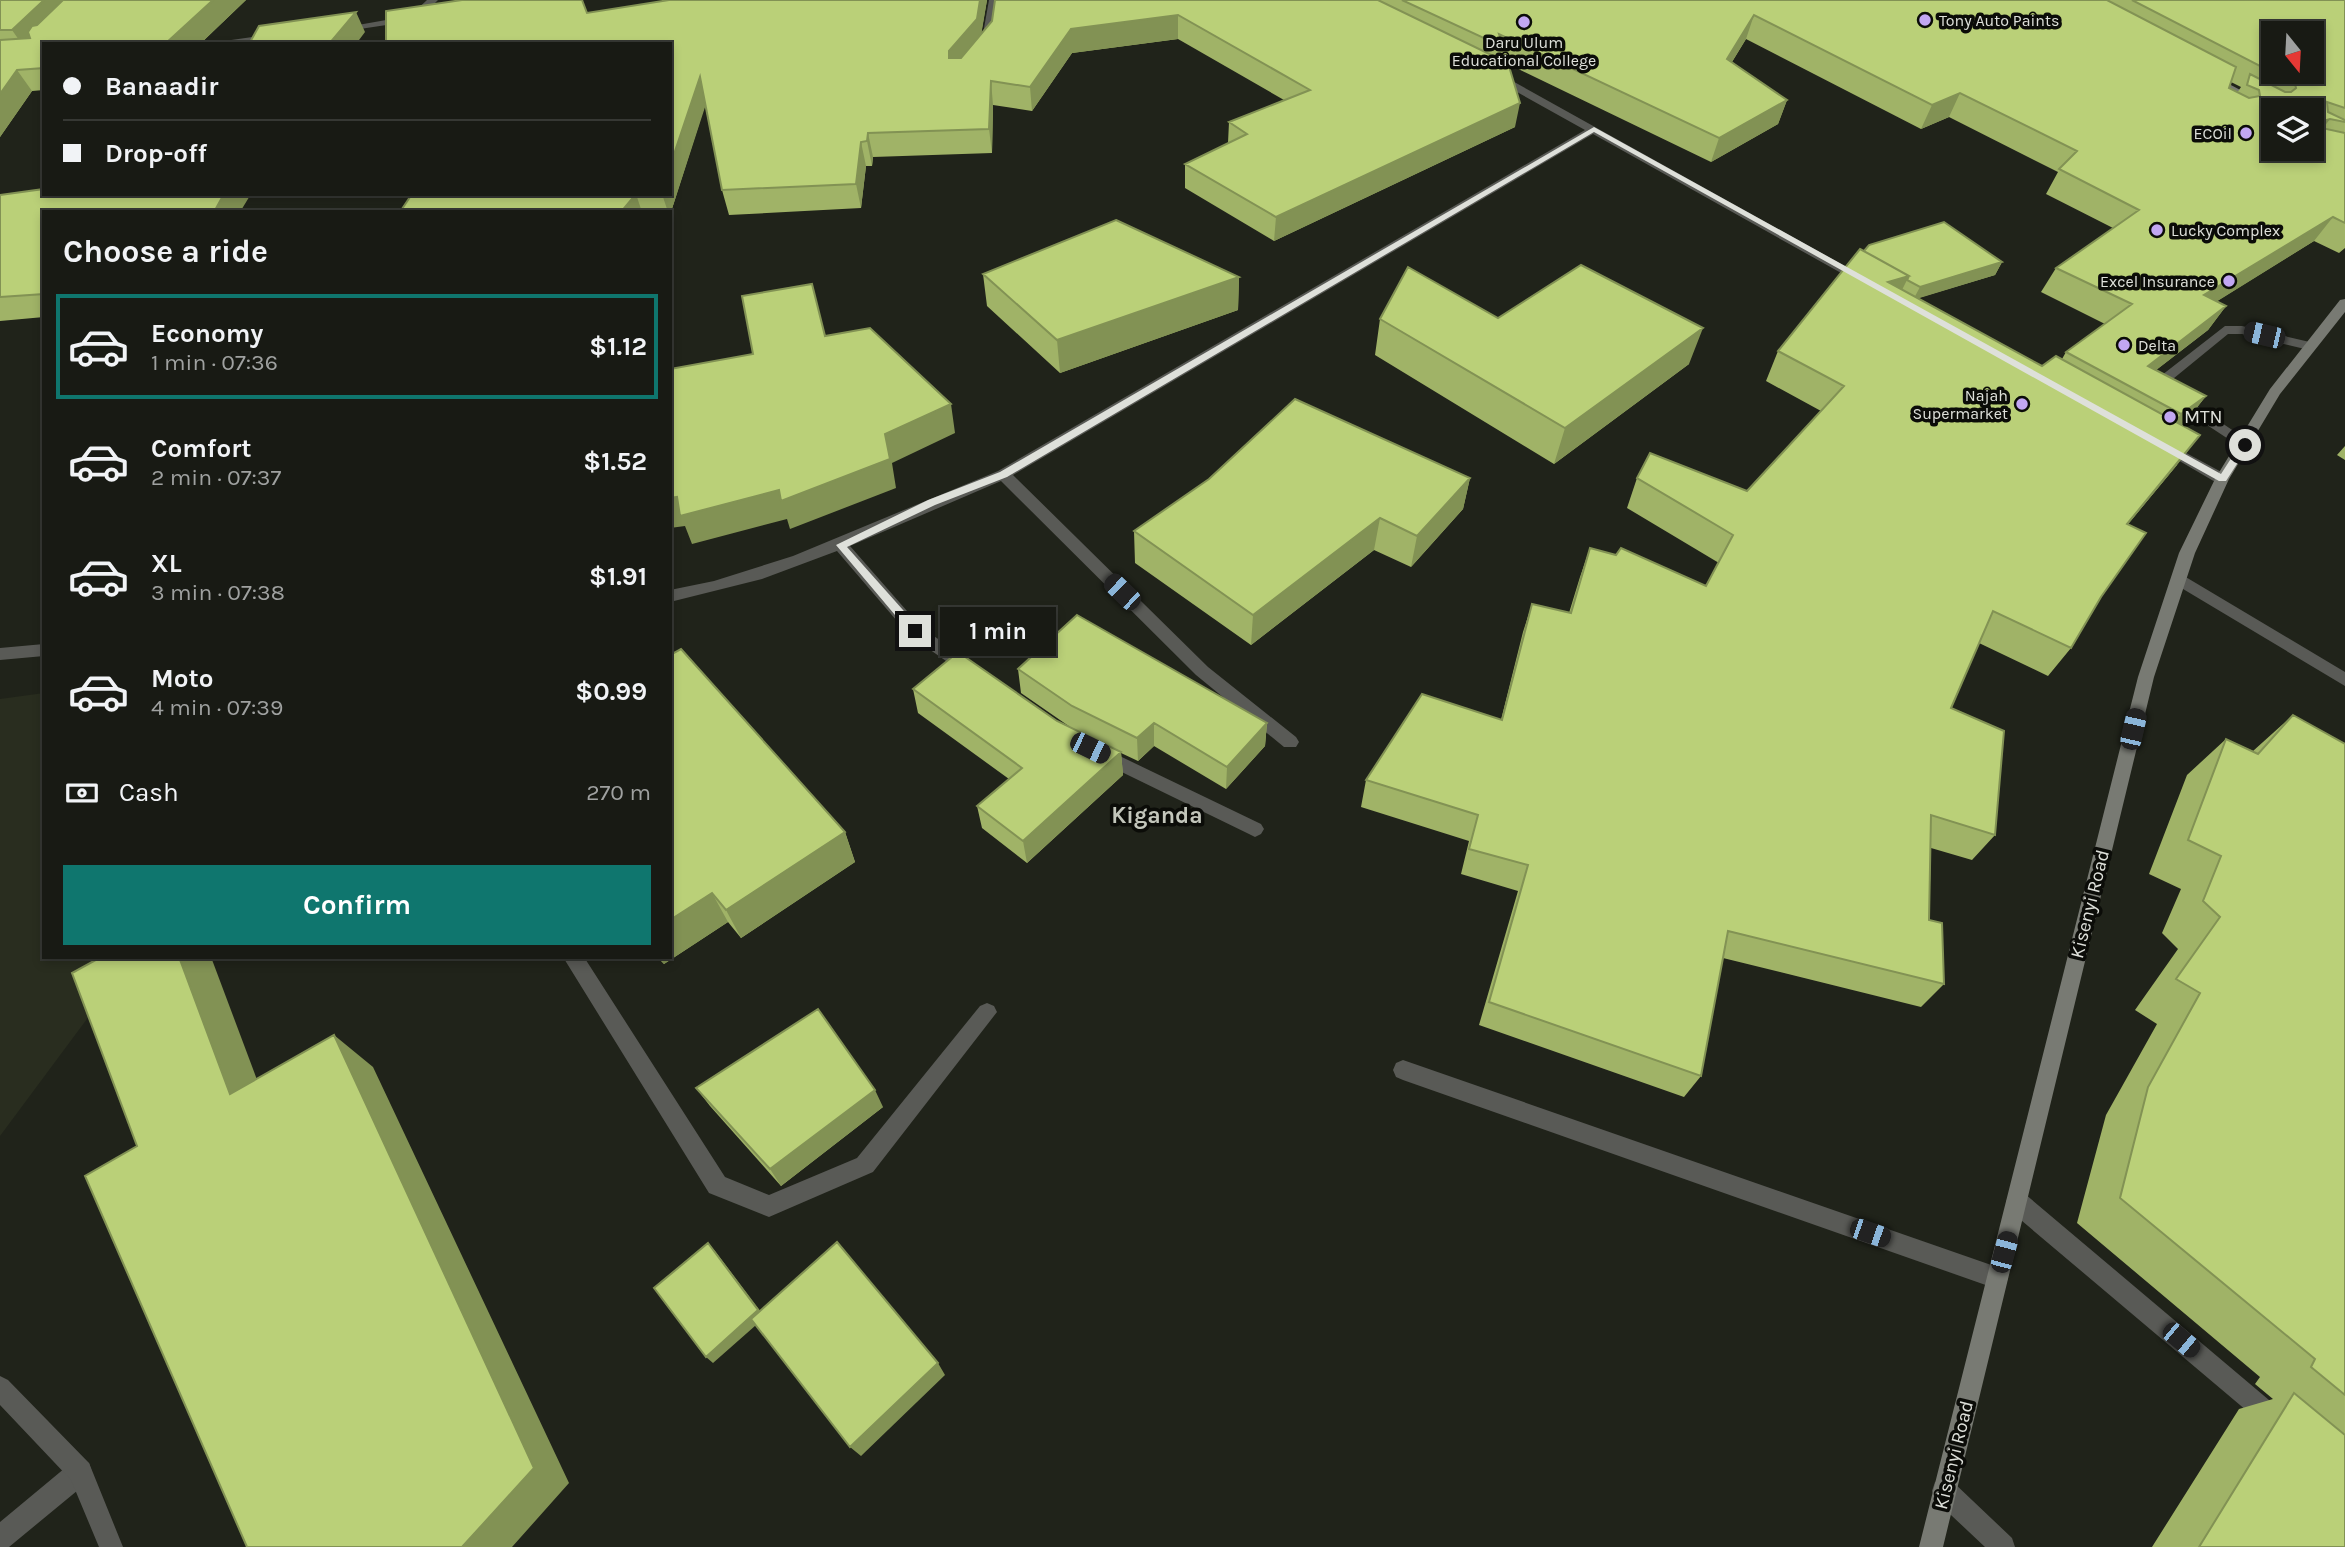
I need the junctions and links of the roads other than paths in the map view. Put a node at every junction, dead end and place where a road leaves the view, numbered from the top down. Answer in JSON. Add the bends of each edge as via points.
{"nodes":[{"id":1,"x":433,"y":0,"type":"edge"},
{"id":2,"x":994,"y":0,"type":"edge"},
{"id":3,"x":441,"y":14,"type":"edge"},
{"id":4,"x":414,"y":18,"type":"junction"},
{"id":5,"x":331,"y":30,"type":"edge"},
{"id":6,"x":290,"y":35,"type":"edge"},
{"id":7,"x":226,"y":42,"type":"edge"},
{"id":8,"x":980,"y":52,"type":"edge"},
{"id":9,"x":1478,"y":68,"type":"edge"},
{"id":10,"x":2194,"y":69,"type":"edge"},
{"id":11,"x":2261,"y":107,"type":"edge"},
{"id":12,"x":1594,"y":129,"type":"junction"},
{"id":13,"x":1872,"y":284,"type":"edge"},
{"id":14,"x":2345,"y":303,"type":"edge"},
{"id":15,"x":2309,"y":346,"type":"junction"},
{"id":16,"x":2150,"y":438,"type":"edge"},
{"id":17,"x":2245,"y":445,"type":"junction"},
{"id":18,"x":1003,"y":474,"type":"junction"},
{"id":19,"x":2222,"y":479,"type":"junction"},
{"id":20,"x":841,"y":545,"type":"junction"},
{"id":21,"x":2179,"y":579,"type":"junction"},
{"id":22,"x":672,"y":595,"type":"edge"},
{"id":23,"x":42,"y":650,"type":"edge"},
{"id":24,"x":0,"y":654,"type":"edge"},
{"id":25,"x":2345,"y":680,"type":"edge"},
{"id":26,"x":991,"y":684,"type":"edge"},
{"id":27,"x":1290,"y":742,"type":"dead end"},
{"id":28,"x":1079,"y":743,"type":"edge"},
{"id":29,"x":1255,"y":829,"type":"dead end"},
{"id":30,"x":574,"y":959,"type":"edge"},
{"id":31,"x":987,"y":1012,"type":"dead end"},
{"id":32,"x":1403,"y":1070,"type":"dead end"},
{"id":33,"x":2017,"y":1202,"type":"junction"},
{"id":34,"x":1997,"y":1278,"type":"junction"},
{"id":35,"x":0,"y":1388,"type":"edge"},
{"id":36,"x":2292,"y":1434,"type":"edge"},
{"id":37,"x":80,"y":1472,"type":"junction"},
{"id":38,"x":1944,"y":1491,"type":"junction"},
{"id":39,"x":0,"y":1538,"type":"edge"},
{"id":40,"x":111,"y":1547,"type":"edge"},
{"id":41,"x":1931,"y":1547,"type":"edge"},
{"id":42,"x":2003,"y":1547,"type":"edge"}],
"edges":[{"from":1,"to":4,"type":"street"},
{"from":2,"to":8,"type":"street","via":[[987,43]]},
{"from":3,"to":4,"type":"street"},
{"from":4,"to":5,"type":"street"},
{"from":6,"to":7,"type":"street"},
{"from":9,"to":12,"type":"street"},
{"from":10,"to":11,"type":"main road","via":[[2227,94]]},
{"from":12,"to":13,"type":"street"},
{"from":12,"to":18,"type":"street"},
{"from":14,"to":15,"type":"main road","name":"Kisenyi Road"},
{"from":15,"to":17,"type":"main road","name":"Kisenyi Road","via":[[2275,392]]},
{"from":15,"to":17,"type":"street","via":[[2225,330],[2160,382],[2168,393]]},
{"from":16,"to":19,"type":"street"},
{"from":17,"to":19,"type":"main road","name":"Kisenyi Road"},
{"from":18,"to":20,"type":"street"},
{"from":18,"to":27,"type":"street","via":[[1202,671]]},
{"from":19,"to":21,"type":"main road","name":"Kisenyi Road"},
{"from":20,"to":22,"type":"street","via":[[765,572]]},
{"from":20,"to":26,"type":"street","via":[[915,631]]},
{"from":21,"to":25,"type":"street"},
{"from":21,"to":33,"type":"main road","name":"Kisenyi Road","via":[[2146,677]]},
{"from":23,"to":24,"type":"street"},
{"from":28,"to":29,"type":"street"},
{"from":30,"to":31,"type":"street","via":[[717,1185],[769,1206],[865,1165]]},
{"from":32,"to":34,"type":"street"},
{"from":33,"to":34,"type":"main road","name":"Kisenyi Road"},
{"from":33,"to":36,"type":"street"},
{"from":34,"to":38,"type":"main road","name":"Kisenyi Road"},
{"from":35,"to":37,"type":"street"},
{"from":37,"to":39,"type":"street"},
{"from":37,"to":40,"type":"street"},
{"from":38,"to":41,"type":"main road","name":"Kisenyi Road"},
{"from":38,"to":42,"type":"street"}]}
